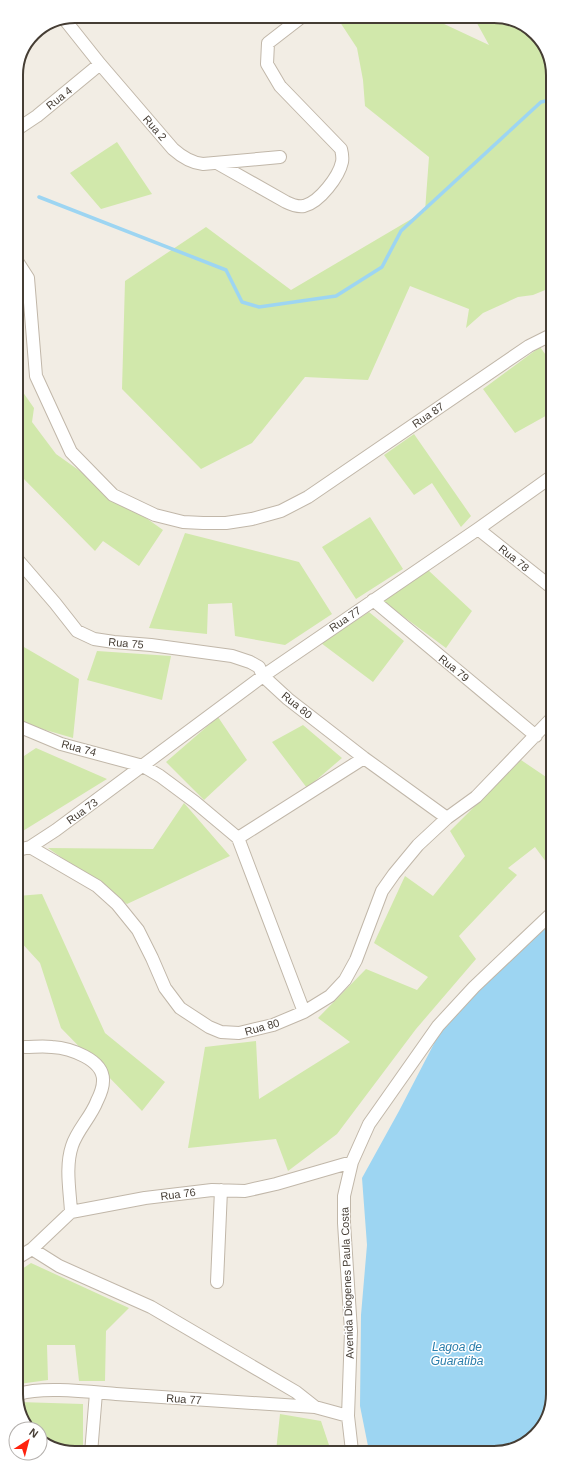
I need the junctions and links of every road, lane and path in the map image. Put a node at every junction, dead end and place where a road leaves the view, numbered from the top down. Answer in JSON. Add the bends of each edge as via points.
{"nodes":[{"id":1,"x":294,"y":23,"type":"edge"},
{"id":2,"x":67,"y":24,"type":"edge"},
{"id":3,"x":100,"y":64,"type":"junction"},
{"id":4,"x":23,"y":125,"type":"edge"},
{"id":5,"x":280,"y":158,"type":"dead end"},
{"id":6,"x":217,"y":163,"type":"junction"},
{"id":7,"x":23,"y":271,"type":"edge"},
{"id":8,"x":546,"y":338,"type":"edge"},
{"id":9,"x":546,"y":481,"type":"edge"},
{"id":10,"x":478,"y":529,"type":"junction"},
{"id":11,"x":23,"y":566,"type":"edge"},
{"id":12,"x":546,"y":584,"type":"edge"},
{"id":13,"x":373,"y":600,"type":"junction"},
{"id":14,"x":263,"y":676,"type":"junction"},
{"id":15,"x":546,"y":725,"type":"edge"},
{"id":16,"x":23,"y":728,"type":"edge"},
{"id":17,"x":536,"y":736,"type":"junction"},
{"id":18,"x":364,"y":758,"type":"junction"},
{"id":19,"x":143,"y":766,"type":"junction"},
{"id":20,"x":447,"y":818,"type":"junction"},
{"id":21,"x":238,"y":838,"type":"junction"},
{"id":22,"x":24,"y":848,"type":"edge"},
{"id":23,"x":546,"y":919,"type":"edge"},
{"id":24,"x":304,"y":1012,"type":"junction"},
{"id":25,"x":25,"y":1048,"type":"dead end"},
{"id":26,"x":352,"y":1162,"type":"junction"},
{"id":27,"x":221,"y":1190,"type":"junction"},
{"id":28,"x":71,"y":1212,"type":"junction"},
{"id":29,"x":32,"y":1249,"type":"junction"},
{"id":30,"x":23,"y":1255,"type":"edge"},
{"id":31,"x":217,"y":1282,"type":"dead end"},
{"id":32,"x":23,"y":1393,"type":"edge"},
{"id":33,"x":96,"y":1393,"type":"junction"},
{"id":34,"x":315,"y":1407,"type":"junction"},
{"id":35,"x":348,"y":1416,"type":"junction"},
{"id":36,"x":92,"y":1446,"type":"edge"},
{"id":37,"x":351,"y":1446,"type":"edge"}],
"edges":[{"from":1,"to":6,"type":"street","via":[[268,43],[267,64],[280,86],[341,149],[339,169],[331,183],[313,202],[296,206]]},
{"from":2,"to":3,"type":"street","name":"Rua 2"},
{"from":3,"to":4,"type":"street","name":"Rua 4"},
{"from":3,"to":6,"type":"street","name":"Rua 2","via":[[173,150],[195,164]]},
{"from":5,"to":6,"type":"street","name":"Rua 2"},
{"from":7,"to":8,"type":"street","name":"Rua 87","via":[[28,278],[36,376],[71,452],[113,495],[155,515],[183,522],[226,523],[281,511],[308,497],[529,346]]},
{"from":9,"to":10,"type":"street","name":"Rua 77"},
{"from":10,"to":12,"type":"street","name":"Rua 78"},
{"from":10,"to":13,"type":"street","name":"Rua 77"},
{"from":11,"to":14,"type":"street","name":"Rua 75","via":[[77,631],[94,639],[232,656],[259,667]]},
{"from":13,"to":14,"type":"street","name":"Rua 77"},
{"from":13,"to":17,"type":"street","name":"Rua 79"},
{"from":14,"to":18,"type":"street","name":"Rua 80","via":[[288,699]]},
{"from":14,"to":19,"type":"street","name":"Rua 77"},
{"from":15,"to":17,"type":"street","name":"Rua 80"},
{"from":16,"to":19,"type":"street","name":"Rua 74","via":[[61,744]]},
{"from":17,"to":20,"type":"street","name":"Rua 80","via":[[476,797]]},
{"from":18,"to":20,"type":"street","name":"Rua 80"},
{"from":18,"to":21,"type":"street"},
{"from":19,"to":21,"type":"street","name":"Rua 74","via":[[166,780]]},
{"from":19,"to":22,"type":"street","name":"Rua 73","via":[[80,813]]},
{"from":20,"to":24,"type":"street","name":"Rua 80","via":[[418,845],[382,891],[356,960],[344,980],[330,996]]},
{"from":21,"to":24,"type":"street"},
{"from":22,"to":24,"type":"street","name":"Rua 80","via":[[97,886],[117,904],[138,930],[165,988],[180,1008],[209,1027],[221,1032],[239,1033],[273,1025]]},
{"from":23,"to":26,"type":"street","name":"Avenida Diogenes Paula Costa","via":[[474,987],[438,1026],[368,1124]]},
{"from":25,"to":28,"type":"street","via":[[52,1047],[73,1051],[90,1059],[101,1070],[103,1080],[97,1103],[72,1144],[69,1156]]},
{"from":26,"to":27,"type":"street","name":"Rua 76","via":[[245,1191]]},
{"from":26,"to":35,"type":"street","name":"Avenida Diogenes Paula Costa","via":[[344,1196],[351,1331]]},
{"from":27,"to":28,"type":"street","name":"Rua 76","via":[[145,1198]]},
{"from":27,"to":31,"type":"street"},
{"from":28,"to":29,"type":"street"},
{"from":29,"to":30,"type":"street"},
{"from":29,"to":34,"type":"street","via":[[59,1266],[151,1307],[296,1392]]},
{"from":32,"to":33,"type":"street","name":"Rua 77","via":[[49,1390]]},
{"from":33,"to":34,"type":"street","name":"Rua 77"},
{"from":33,"to":36,"type":"street"},
{"from":34,"to":35,"type":"street","name":"Rua 77"},
{"from":35,"to":37,"type":"street","name":"Avenida Diogenes Paula Costa"}]}
